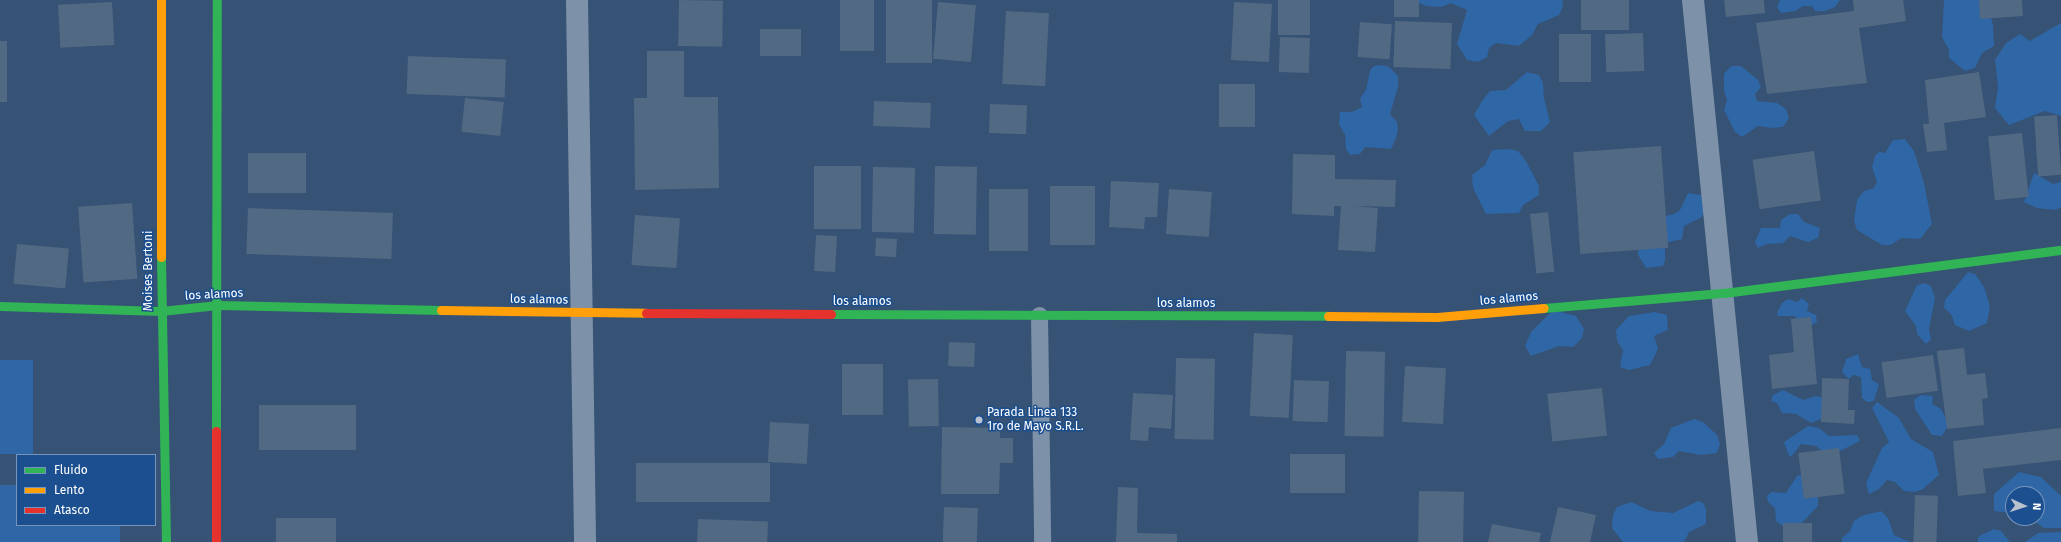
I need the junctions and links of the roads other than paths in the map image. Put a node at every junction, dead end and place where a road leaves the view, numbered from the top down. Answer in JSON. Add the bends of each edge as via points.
{"nodes":[{"id":1,"x":161,"y":0,"type":"edge"},
{"id":2,"x":217,"y":0,"type":"edge"},
{"id":3,"x":577,"y":0,"type":"edge"},
{"id":4,"x":1694,"y":0,"type":"edge"},
{"id":5,"x":2061,"y":250,"type":"edge"},
{"id":6,"x":1724,"y":293,"type":"junction"},
{"id":7,"x":218,"y":305,"type":"junction"},
{"id":8,"x":0,"y":306,"type":"edge"},
{"id":9,"x":161,"y":311,"type":"junction"},
{"id":10,"x":582,"y":313,"type":"junction"},
{"id":11,"x":1039,"y":315,"type":"junction"},
{"id":12,"x":1042,"y":541,"type":"edge"},
{"id":13,"x":166,"y":542,"type":"edge"},
{"id":14,"x":216,"y":542,"type":"edge"},
{"id":15,"x":585,"y":542,"type":"edge"},
{"id":16,"x":1747,"y":542,"type":"edge"}],
"edges":[{"from":1,"to":9,"type":"street","name":"Moises Bertoni"},
{"from":2,"to":7,"type":"street"},
{"from":3,"to":10,"type":"street"},
{"from":4,"to":6,"type":"street"},
{"from":5,"to":6,"type":"street","name":"los alamos"},
{"from":6,"to":11,"type":"street","name":"los alamos","via":[[1437,317]]},
{"from":6,"to":16,"type":"street"},
{"from":7,"to":9,"type":"street","name":"los alamos"},
{"from":7,"to":10,"type":"street","name":"los alamos"},
{"from":7,"to":14,"type":"street"},
{"from":8,"to":9,"type":"street","name":"los alamos"},
{"from":9,"to":13,"type":"street","name":"Moises Bertoni"},
{"from":10,"to":11,"type":"street","name":"los alamos"},
{"from":10,"to":15,"type":"street"},
{"from":11,"to":12,"type":"lane"}]}
